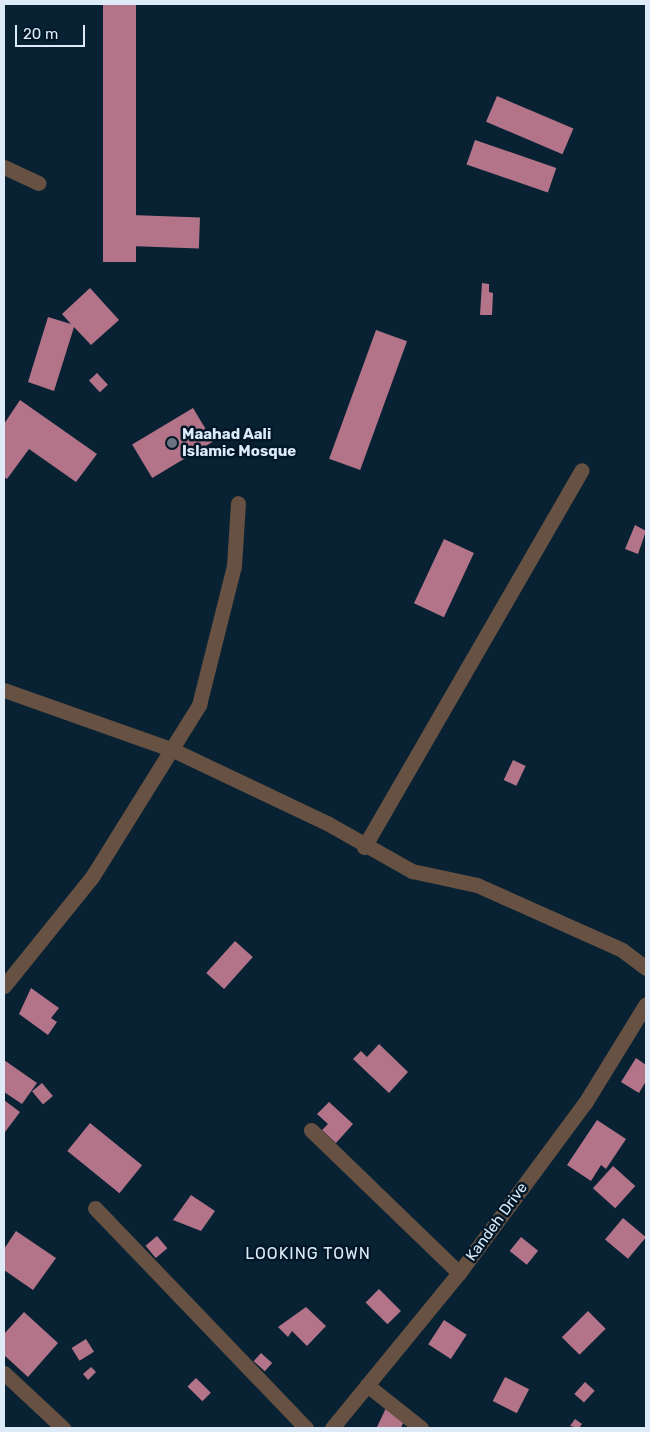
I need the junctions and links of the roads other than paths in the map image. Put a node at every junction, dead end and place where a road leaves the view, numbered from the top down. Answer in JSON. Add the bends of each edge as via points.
{"nodes":[{"id":1,"x":4,"y":167,"type":"edge"},
{"id":2,"x":39,"y":183,"type":"dead end"},
{"id":3,"x":582,"y":470,"type":"dead end"},
{"id":4,"x":238,"y":503,"type":"dead end"},
{"id":5,"x":4,"y":690,"type":"edge"},
{"id":6,"x":171,"y":749,"type":"junction"},
{"id":7,"x":364,"y":846,"type":"junction"},
{"id":8,"x":646,"y":968,"type":"edge"},
{"id":9,"x":4,"y":986,"type":"edge"},
{"id":10,"x":646,"y":1004,"type":"edge"},
{"id":11,"x":311,"y":1130,"type":"dead end"},
{"id":12,"x":95,"y":1208,"type":"dead end"},
{"id":13,"x":459,"y":1273,"type":"junction"},
{"id":14,"x":4,"y":1372,"type":"edge"},
{"id":15,"x":368,"y":1385,"type":"junction"},
{"id":16,"x":63,"y":1428,"type":"edge"},
{"id":17,"x":306,"y":1428,"type":"edge"},
{"id":18,"x":332,"y":1428,"type":"edge"},
{"id":19,"x":421,"y":1428,"type":"edge"}],
"edges":[{"from":1,"to":2,"type":"street"},
{"from":3,"to":7,"type":"street"},
{"from":4,"to":6,"type":"street","via":[[234,566],[198,705]]},
{"from":5,"to":6,"type":"street"},
{"from":6,"to":7,"type":"street","via":[[327,823]]},
{"from":6,"to":9,"type":"street","via":[[92,877]]},
{"from":7,"to":8,"type":"street","via":[[412,871],[477,885],[622,950]]},
{"from":10,"to":13,"type":"street","name":"Kandeh Drive","via":[[585,1103]]},
{"from":11,"to":13,"type":"street"},
{"from":12,"to":17,"type":"street"},
{"from":13,"to":15,"type":"street","name":"Kandeh Drive"},
{"from":14,"to":16,"type":"street"},
{"from":15,"to":18,"type":"street","name":"Kandeh Drive"},
{"from":15,"to":19,"type":"street"}]}
